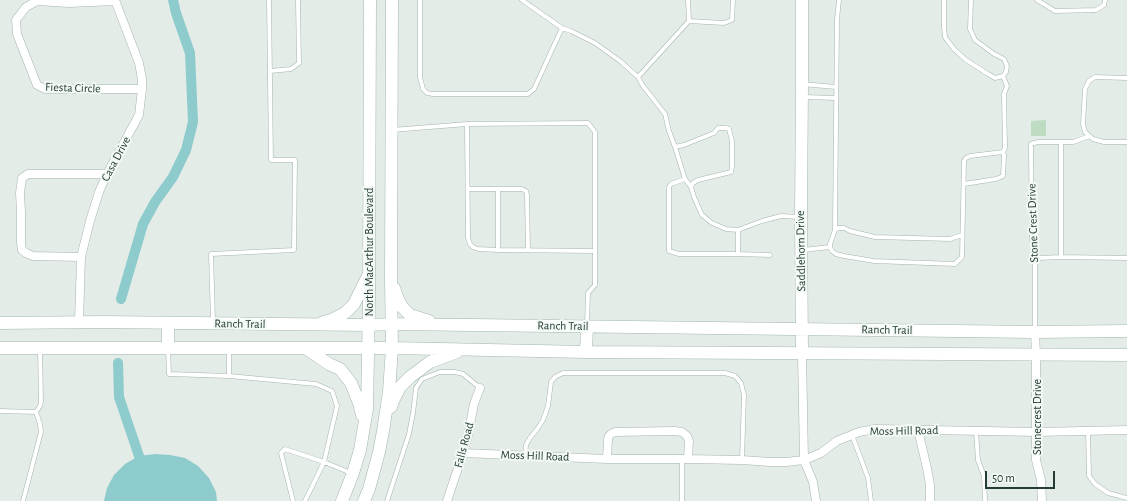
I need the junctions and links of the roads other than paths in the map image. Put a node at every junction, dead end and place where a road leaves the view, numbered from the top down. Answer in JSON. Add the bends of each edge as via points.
{"nodes":[{"id":1,"x":115,"y":0,"type":"edge"},
{"id":2,"x":269,"y":0,"type":"edge"},
{"id":3,"x":298,"y":0,"type":"edge"},
{"id":4,"x":370,"y":0,"type":"edge"},
{"id":5,"x":392,"y":0,"type":"edge"},
{"id":6,"x":420,"y":0,"type":"edge"},
{"id":7,"x":522,"y":0,"type":"edge"},
{"id":8,"x":688,"y":0,"type":"edge"},
{"id":9,"x":733,"y":0,"type":"edge"},
{"id":10,"x":802,"y":0,"type":"edge"},
{"id":11,"x":839,"y":0,"type":"edge"},
{"id":12,"x":944,"y":0,"type":"edge"},
{"id":13,"x":971,"y":0,"type":"edge"},
{"id":14,"x":1037,"y":0,"type":"edge"},
{"id":15,"x":1105,"y":0,"type":"edge"},
{"id":16,"x":689,"y":21,"type":"junction"},
{"id":17,"x":562,"y":28,"type":"junction"},
{"id":18,"x":270,"y":71,"type":"junction"},
{"id":19,"x":1004,"y":76,"type":"junction"},
{"id":20,"x":638,"y":77,"type":"junction"},
{"id":21,"x":1127,"y":78,"type":"edge"},
{"id":22,"x":802,"y":84,"type":"junction"},
{"id":23,"x":836,"y":86,"type":"junction"},
{"id":24,"x":142,"y":89,"type":"junction"},
{"id":25,"x":802,"y":97,"type":"junction"},
{"id":26,"x":836,"y":98,"type":"junction"},
{"id":27,"x":467,"y":124,"type":"junction"},
{"id":28,"x":392,"y":130,"type":"junction"},
{"id":29,"x":1090,"y":136,"type":"junction"},
{"id":30,"x":1061,"y":142,"type":"junction"},
{"id":31,"x":1127,"y":142,"type":"edge"},
{"id":32,"x":675,"y":147,"type":"junction"},
{"id":33,"x":1003,"y":152,"type":"junction"},
{"id":34,"x":108,"y":174,"type":"junction"},
{"id":35,"x":685,"y":179,"type":"junction"},
{"id":36,"x":964,"y":184,"type":"junction"},
{"id":37,"x":691,"y":187,"type":"junction"},
{"id":38,"x":468,"y":189,"type":"junction"},
{"id":39,"x":498,"y":189,"type":"junction"},
{"id":40,"x":800,"y":216,"type":"junction"},
{"id":41,"x":738,"y":230,"type":"junction"},
{"id":42,"x":835,"y":230,"type":"junction"},
{"id":43,"x":962,"y":235,"type":"junction"},
{"id":44,"x":830,"y":247,"type":"junction"},
{"id":45,"x":498,"y":250,"type":"junction"},
{"id":46,"x":528,"y":250,"type":"junction"},
{"id":47,"x":801,"y":250,"type":"junction"},
{"id":48,"x":595,"y":251,"type":"junction"},
{"id":49,"x":738,"y":254,"type":"junction"},
{"id":50,"x":770,"y":255,"type":"dead end"},
{"id":51,"x":81,"y":257,"type":"junction"},
{"id":52,"x":1061,"y":257,"type":"junction"},
{"id":53,"x":1127,"y":258,"type":"edge"},
{"id":54,"x":1036,"y":260,"type":"junction"},
{"id":55,"x":369,"y":273,"type":"junction"},
{"id":56,"x":391,"y":279,"type":"junction"},
{"id":57,"x":79,"y":322,"type":"junction"},
{"id":58,"x":0,"y":323,"type":"edge"},
{"id":59,"x":168,"y":323,"type":"junction"},
{"id":60,"x":213,"y":324,"type":"junction"},
{"id":61,"x":392,"y":324,"type":"junction"},
{"id":62,"x":308,"y":325,"type":"junction"},
{"id":63,"x":368,"y":325,"type":"junction"},
{"id":64,"x":444,"y":325,"type":"junction"},
{"id":65,"x":587,"y":326,"type":"junction"},
{"id":66,"x":802,"y":329,"type":"junction"},
{"id":67,"x":1127,"y":331,"type":"edge"},
{"id":68,"x":1035,"y":332,"type":"junction"},
{"id":69,"x":0,"y":348,"type":"edge"},
{"id":70,"x":40,"y":348,"type":"junction"},
{"id":71,"x":168,"y":348,"type":"junction"},
{"id":72,"x":229,"y":348,"type":"junction"},
{"id":73,"x":392,"y":348,"type":"junction"},
{"id":74,"x":307,"y":349,"type":"junction"},
{"id":75,"x":368,"y":349,"type":"junction"},
{"id":76,"x":463,"y":350,"type":"junction"},
{"id":77,"x":586,"y":352,"type":"junction"},
{"id":78,"x":802,"y":353,"type":"junction"},
{"id":79,"x":1036,"y":355,"type":"junction"},
{"id":80,"x":1127,"y":355,"type":"edge"},
{"id":81,"x":229,"y":376,"type":"junction"},
{"id":82,"x":480,"y":388,"type":"joint"},
{"id":83,"x":0,"y":411,"type":"edge"},
{"id":84,"x":36,"y":412,"type":"junction"},
{"id":85,"x":364,"y":426,"type":"junction"},
{"id":86,"x":918,"y":430,"type":"junction"},
{"id":87,"x":1127,"y":430,"type":"edge"},
{"id":88,"x":383,"y":431,"type":"junction"},
{"id":89,"x":976,"y":431,"type":"junction"},
{"id":90,"x":1088,"y":431,"type":"junction"},
{"id":91,"x":1037,"y":432,"type":"junction"},
{"id":92,"x":852,"y":435,"type":"junction"},
{"id":93,"x":463,"y":453,"type":"junction"},
{"id":94,"x":525,"y":456,"type":"junction"},
{"id":95,"x":607,"y":459,"type":"junction"},
{"id":96,"x":685,"y":459,"type":"junction"},
{"id":97,"x":742,"y":460,"type":"junction"},
{"id":98,"x":804,"y":460,"type":"junction"},
{"id":99,"x":324,"y":462,"type":"junction"},
{"id":100,"x":353,"y":474,"type":"junction"},
{"id":101,"x":1127,"y":498,"type":"edge"},
{"id":102,"x":23,"y":501,"type":"edge"},
{"id":103,"x":293,"y":501,"type":"edge"},
{"id":104,"x":305,"y":501,"type":"edge"},
{"id":105,"x":342,"y":501,"type":"edge"},
{"id":106,"x":364,"y":501,"type":"edge"},
{"id":107,"x":387,"y":501,"type":"edge"},
{"id":108,"x":447,"y":501,"type":"edge"},
{"id":109,"x":682,"y":501,"type":"edge"},
{"id":110,"x":816,"y":501,"type":"edge"},
{"id":111,"x":871,"y":501,"type":"edge"},
{"id":112,"x":930,"y":501,"type":"edge"},
{"id":113,"x":985,"y":501,"type":"edge"},
{"id":114,"x":1042,"y":501,"type":"edge"}],
"edges":[{"from":1,"to":24,"type":"street","name":"Casa Drive","via":[[139,63]]},
{"from":1,"to":24,"type":"street","name":"Fiesta Circle","via":[[69,3],[37,1],[26,7],[16,20],[17,34],[38,85],[45,89]]},
{"from":2,"to":18,"type":"lane"},
{"from":3,"to":18,"type":"lane","via":[[299,63],[291,69]]},
{"from":4,"to":55,"type":"main road","name":"North MacArthur Boulevard"},
{"from":5,"to":28,"type":"main road","name":"North MacArthur Boulevard"},
{"from":6,"to":17,"type":"lane","via":[[420,77],[423,89],[427,93],[528,94],[534,89]]},
{"from":7,"to":17,"type":"lane"},
{"from":8,"to":16,"type":"lane"},
{"from":9,"to":16,"type":"lane","via":[[732,20],[724,23]]},
{"from":10,"to":22,"type":"main road","name":"Saddlehorn Drive"},
{"from":11,"to":23,"type":"lane"},
{"from":12,"to":19,"type":"lane","via":[[945,36],[954,49],[966,60],[995,78]]},
{"from":13,"to":19,"type":"lane","via":[[970,29],[975,40],[1004,59],[1007,66]]},
{"from":14,"to":15,"type":"lane","via":[[1055,11],[1096,10],[1104,5]]},
{"from":16,"to":20,"type":"lane"},
{"from":17,"to":20,"type":"lane","via":[[595,43],[620,60]]},
{"from":18,"to":60,"type":"lane","via":[[271,160],[295,160],[294,250],[211,254]]},
{"from":19,"to":33,"type":"lane","via":[[1007,86],[1004,94]]},
{"from":20,"to":32,"type":"lane","via":[[642,86],[665,114],[668,131]]},
{"from":21,"to":29,"type":"lane","via":[[1095,77],[1089,81],[1085,89],[1083,124],[1085,132]]},
{"from":22,"to":23,"type":"lane"},
{"from":22,"to":25,"type":"main road","name":"Saddlehorn Drive"},
{"from":23,"to":26,"type":"lane"},
{"from":24,"to":34,"type":"street","name":"Casa Drive","via":[[139,115]]},
{"from":25,"to":26,"type":"lane"},
{"from":25,"to":40,"type":"main road","name":"Saddlehorn Drive"},
{"from":26,"to":42,"type":"lane"},
{"from":27,"to":28,"type":"lane"},
{"from":27,"to":38,"type":"lane"},
{"from":27,"to":48,"type":"lane","via":[[588,123],[595,132]]},
{"from":28,"to":56,"type":"main road","name":"North MacArthur Boulevard"},
{"from":29,"to":30,"type":"lane","via":[[1073,142]]},
{"from":29,"to":31,"type":"lane","via":[[1104,142]]},
{"from":30,"to":52,"type":"lane"},
{"from":30,"to":54,"type":"lane","name":"Stone Crest Drive","via":[[1031,144],[1032,240]]},
{"from":32,"to":35,"type":"lane"},
{"from":32,"to":37,"type":"lane","via":[[714,133],[718,128],[729,129],[732,142],[730,172],[698,180]]},
{"from":33,"to":36,"type":"lane","via":[[1003,176]]},
{"from":33,"to":36,"type":"lane","via":[[966,158]]},
{"from":34,"to":51,"type":"street","name":"Casa Drive","via":[[97,199]]},
{"from":34,"to":51,"type":"street","via":[[28,174],[22,178],[22,250],[32,256]]},
{"from":35,"to":37,"type":"lane"},
{"from":35,"to":49,"type":"lane","via":[[669,187],[669,251],[679,254]]},
{"from":36,"to":43,"type":"lane"},
{"from":37,"to":41,"type":"lane","via":[[702,216],[712,224]]},
{"from":38,"to":39,"type":"lane"},
{"from":38,"to":45,"type":"lane","via":[[470,244],[478,249]]},
{"from":39,"to":45,"type":"lane"},
{"from":39,"to":46,"type":"lane","via":[[522,188],[526,191]]},
{"from":40,"to":41,"type":"lane","via":[[781,216]]},
{"from":40,"to":47,"type":"main road","name":"Saddlehorn Drive"},
{"from":41,"to":49,"type":"lane"},
{"from":42,"to":43,"type":"lane","via":[[844,228],[875,236],[950,239]]},
{"from":42,"to":44,"type":"lane"},
{"from":43,"to":44,"type":"lane","via":[[962,257],[955,264],[874,261],[836,254]]},
{"from":44,"to":47,"type":"lane"},
{"from":45,"to":46,"type":"lane"},
{"from":46,"to":48,"type":"lane"},
{"from":47,"to":66,"type":"main road","name":"Saddlehorn Drive"},
{"from":48,"to":65,"type":"lane","via":[[595,285],[588,293]]},
{"from":49,"to":50,"type":"lane"},
{"from":51,"to":57,"type":"street","name":"Casa Drive"},
{"from":52,"to":53,"type":"lane"},
{"from":52,"to":54,"type":"lane"},
{"from":54,"to":68,"type":"lane","name":"Stone Crest Drive"},
{"from":55,"to":62,"type":"main road","via":[[354,304],[344,313],[331,320]]},
{"from":55,"to":63,"type":"main road","name":"North MacArthur Boulevard"},
{"from":56,"to":61,"type":"main road","name":"North MacArthur Boulevard"},
{"from":56,"to":64,"type":"main road","via":[[402,307],[410,315]]},
{"from":57,"to":58,"type":"main road","name":"Ranch Trail"},
{"from":57,"to":59,"type":"main road","name":"Ranch Trail"},
{"from":59,"to":60,"type":"main road","name":"Ranch Trail"},
{"from":59,"to":71,"type":"main road"},
{"from":60,"to":62,"type":"main road","name":"Ranch Trail"},
{"from":61,"to":63,"type":"main road","name":"Ranch Trail"},
{"from":61,"to":64,"type":"main road","name":"Ranch Trail"},
{"from":61,"to":73,"type":"main road","name":"North MacArthur Boulevard"},
{"from":62,"to":63,"type":"main road","name":"Ranch Trail"},
{"from":63,"to":75,"type":"main road","name":"North MacArthur Boulevard"},
{"from":64,"to":65,"type":"main road","name":"Ranch Trail"},
{"from":65,"to":66,"type":"main road","name":"Ranch Trail"},
{"from":65,"to":77,"type":"main road"},
{"from":66,"to":68,"type":"main road","name":"Ranch Trail"},
{"from":66,"to":78,"type":"main road","name":"Saddlehorn Drive"},
{"from":67,"to":68,"type":"main road","name":"Ranch Trail"},
{"from":68,"to":79,"type":"street","name":"Stonecrest Drive"},
{"from":69,"to":70,"type":"main road","name":"Ranch Trail"},
{"from":70,"to":71,"type":"main road","name":"Ranch Trail"},
{"from":70,"to":84,"type":"lane","via":[[41,402]]},
{"from":71,"to":72,"type":"main road","name":"Ranch Trail"},
{"from":71,"to":81,"type":"lane","via":[[169,374]]},
{"from":72,"to":74,"type":"main road","name":"Ranch Trail"},
{"from":72,"to":81,"type":"lane"},
{"from":73,"to":75,"type":"main road","name":"Ranch Trail"},
{"from":73,"to":76,"type":"main road","name":"Ranch Trail"},
{"from":73,"to":88,"type":"main road","name":"North MacArthur Boulevard"},
{"from":74,"to":75,"type":"main road","name":"Ranch Trail"},
{"from":74,"to":85,"type":"main road","via":[[340,370],[351,383]]},
{"from":75,"to":85,"type":"main road","name":"North MacArthur Boulevard","via":[[367,409]]},
{"from":76,"to":77,"type":"main road","name":"Ranch Trail"},
{"from":76,"to":88,"type":"main road","via":[[430,362],[400,387]]},
{"from":77,"to":78,"type":"main road","name":"Ranch Trail"},
{"from":78,"to":79,"type":"main road","name":"Ranch Trail"},
{"from":78,"to":98,"type":"street","name":"Saddlehorn Drive"},
{"from":79,"to":80,"type":"main road","name":"Ranch Trail"},
{"from":79,"to":91,"type":"street","name":"Stonecrest Drive"},
{"from":81,"to":99,"type":"lane","via":[[316,384],[332,391],[337,406]]},
{"from":82,"to":93,"type":"street","name":"Falls Road"},
{"from":82,"to":107,"type":"lane","via":[[463,374],[455,372],[440,372],[422,379],[416,388],[409,434]]},
{"from":83,"to":84,"type":"lane"},
{"from":84,"to":102,"type":"lane","via":[[41,432]]},
{"from":85,"to":100,"type":"main road","name":"North MacArthur Boulevard"},
{"from":86,"to":89,"type":"street","name":"Moss Hill Road"},
{"from":86,"to":92,"type":"street","name":"Moss Hill Road","via":[[875,429]]},
{"from":86,"to":112,"type":"street","via":[[930,485]]},
{"from":87,"to":90,"type":"street","name":"Moss Hill Road"},
{"from":88,"to":106,"type":"main road","name":"North MacArthur Boulevard"},
{"from":89,"to":91,"type":"street","name":"Moss Hill Road"},
{"from":89,"to":113,"type":"lane","via":[[978,460],[984,476]]},
{"from":90,"to":91,"type":"street","name":"Moss Hill Road"},
{"from":90,"to":101,"type":"lane","via":[[1089,476],[1108,494]]},
{"from":91,"to":114,"type":"street","name":"Stonecrest Drive","via":[[1036,460],[1041,480]]},
{"from":92,"to":98,"type":"street","name":"Moss Hill Road"},
{"from":92,"to":111,"type":"lane","via":[[868,478]]},
{"from":93,"to":94,"type":"street","name":"Moss Hill Road"},
{"from":93,"to":108,"type":"street","name":"Falls Road"},
{"from":94,"to":95,"type":"street","name":"Moss Hill Road"},
{"from":94,"to":97,"type":"lane","via":[[526,445],[543,420],[548,406],[551,382],[555,377],[563,374],[725,373],[735,376],[741,383],[744,396]]},
{"from":95,"to":96,"type":"street","name":"Moss Hill Road"},
{"from":95,"to":96,"type":"street","via":[[608,439],[615,432],[675,431],[682,432],[689,441]]},
{"from":96,"to":97,"type":"street","name":"Moss Hill Road"},
{"from":96,"to":109,"type":"lane"},
{"from":97,"to":98,"type":"street","name":"Moss Hill Road"},
{"from":98,"to":110,"type":"street","name":"Saddlehorn Drive"},
{"from":99,"to":100,"type":"lane"},
{"from":99,"to":103,"type":"lane","via":[[285,449],[281,453]]},
{"from":99,"to":104,"type":"lane"},
{"from":100,"to":105,"type":"main road","name":"North MacArthur Boulevard"}]}
